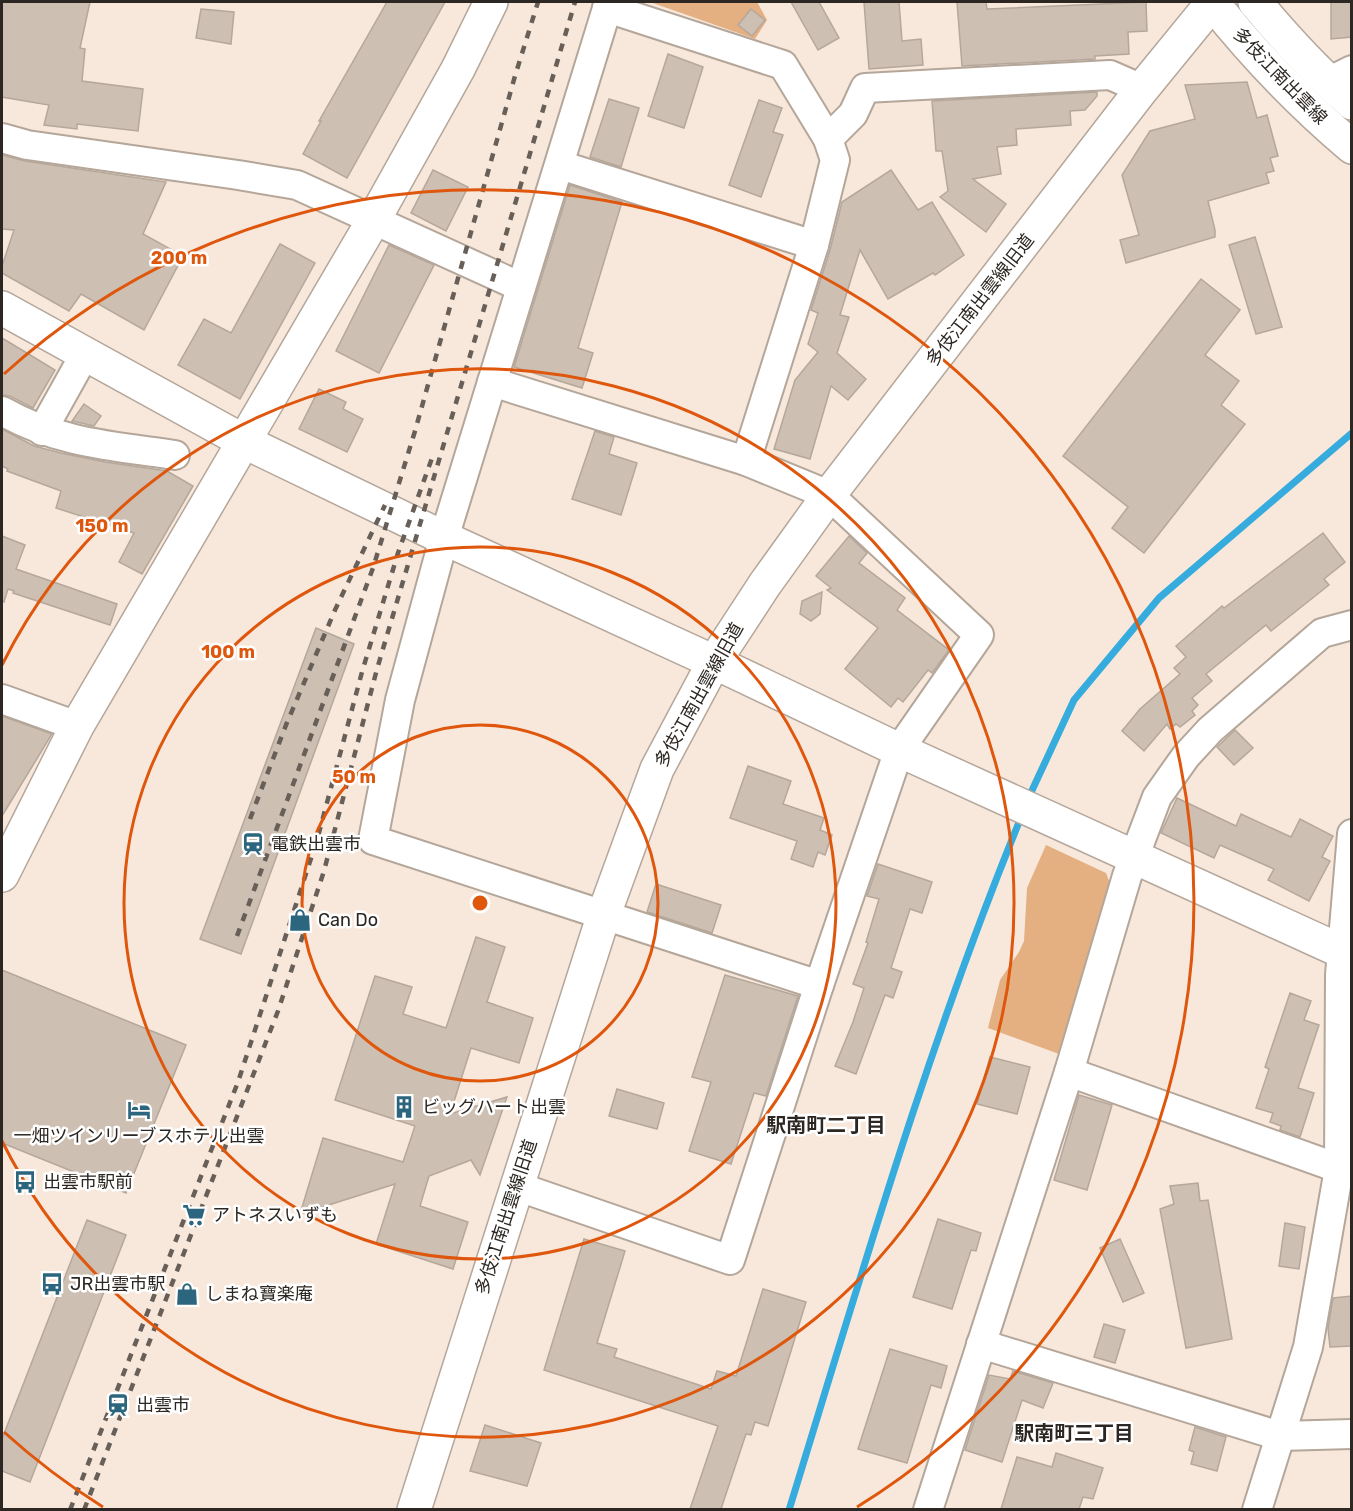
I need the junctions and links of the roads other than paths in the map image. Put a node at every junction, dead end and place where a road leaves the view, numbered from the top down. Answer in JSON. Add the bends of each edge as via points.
{"nodes":[{"id":1,"x":491,"y":2,"type":"edge"},
{"id":2,"x":1213,"y":2,"type":"edge"},
{"id":3,"x":1255,"y":2,"type":"edge"},
{"id":4,"x":608,"y":5,"type":"edge"},
{"id":5,"x":1344,"y":85,"type":"edge"},
{"id":6,"x":1142,"y":89,"type":"junction"},
{"id":7,"x":2,"y":138,"type":"edge"},
{"id":8,"x":828,"y":139,"type":"junction"},
{"id":9,"x":1352,"y":147,"type":"edge"},
{"id":10,"x":560,"y":165,"type":"junction"},
{"id":11,"x":373,"y":221,"type":"junction"},
{"id":12,"x":814,"y":245,"type":"junction"},
{"id":13,"x":521,"y":287,"type":"junction"},
{"id":14,"x":2,"y":308,"type":"edge"},
{"id":15,"x":84,"y":354,"type":"junction"},
{"id":16,"x":492,"y":382,"type":"junction"},
{"id":17,"x":2,"y":411,"type":"edge"},
{"id":18,"x":42,"y":431,"type":"junction"},
{"id":19,"x":245,"y":441,"type":"junction"},
{"id":20,"x":175,"y":455,"type":"dead end"},
{"id":21,"x":746,"y":461,"type":"junction"},
{"id":22,"x":829,"y":495,"type":"junction"},
{"id":23,"x":444,"y":538,"type":"junction"},
{"id":24,"x":1352,"y":625,"type":"edge"},
{"id":25,"x":714,"y":662,"type":"junction"},
{"id":26,"x":2,"y":699,"type":"edge"},
{"id":27,"x":77,"y":726,"type":"junction"},
{"id":28,"x":899,"y":750,"type":"junction"},
{"id":29,"x":1352,"y":834,"type":"edge"},
{"id":30,"x":1134,"y":856,"type":"junction"},
{"id":31,"x":2,"y":872,"type":"edge"},
{"id":32,"x":604,"y":914,"type":"junction"},
{"id":33,"x":1347,"y":954,"type":"edge"},
{"id":34,"x":819,"y":985,"type":"junction"},
{"id":35,"x":1069,"y":1072,"type":"junction"},
{"id":36,"x":1345,"y":1171,"type":"edge"},
{"id":37,"x":516,"y":1186,"type":"junction"},
{"id":38,"x":981,"y":1344,"type":"junction"},
{"id":39,"x":1352,"y":1434,"type":"edge"},
{"id":40,"x":1280,"y":1436,"type":"junction"},
{"id":41,"x":424,"y":1507,"type":"edge"},
{"id":42,"x":928,"y":1509,"type":"edge"},
{"id":43,"x":1257,"y":1509,"type":"edge"}],
"edges":[{"from":1,"to":11,"type":"street"},
{"from":2,"to":6,"type":"street","name":"多伎江南出雲線旧道"},
{"from":2,"to":9,"type":"street","name":"多伎江南出雲線","via":[[1300,102]]},
{"from":3,"to":5,"type":"street","name":"多伎江南出雲線","via":[[1280,31]]},
{"from":4,"to":8,"type":"street","via":[[783,65]]},
{"from":4,"to":10,"type":"street"},
{"from":6,"to":8,"type":"street","via":[[1110,75],[865,88],[854,114]]},
{"from":6,"to":22,"type":"street","name":"多伎江南出雲線旧道"},
{"from":7,"to":11,"type":"street","via":[[297,185]]},
{"from":8,"to":12,"type":"street","via":[[835,160]]},
{"from":10,"to":12,"type":"street"},
{"from":10,"to":13,"type":"street"},
{"from":11,"to":13,"type":"street"},
{"from":11,"to":19,"type":"street"},
{"from":12,"to":21,"type":"street"},
{"from":13,"to":16,"type":"street"},
{"from":14,"to":15,"type":"street"},
{"from":15,"to":18,"type":"street"},
{"from":15,"to":19,"type":"street"},
{"from":16,"to":21,"type":"street"},
{"from":16,"to":23,"type":"street"},
{"from":17,"to":18,"type":"street"},
{"from":18,"to":20,"type":"street","via":[[71,440]]},
{"from":19,"to":23,"type":"street"},
{"from":19,"to":27,"type":"street"},
{"from":21,"to":22,"type":"street"},
{"from":22,"to":25,"type":"street","name":"多伎江南出雲線旧道"},
{"from":22,"to":28,"type":"street","via":[[978,635]]},
{"from":23,"to":25,"type":"street"},
{"from":23,"to":32,"type":"street","via":[[400,700],[373,840]]},
{"from":24,"to":30,"type":"street","via":[[1322,633],[1210,730],[1157,797]]},
{"from":25,"to":28,"type":"street"},
{"from":25,"to":32,"type":"street","name":"多伎江南出雲線旧道","via":[[657,770]]},
{"from":26,"to":27,"type":"street"},
{"from":27,"to":31,"type":"street"},
{"from":28,"to":30,"type":"street"},
{"from":28,"to":34,"type":"street"},
{"from":29,"to":33,"type":"street"},
{"from":30,"to":33,"type":"street"},
{"from":30,"to":35,"type":"street"},
{"from":32,"to":34,"type":"street"},
{"from":32,"to":37,"type":"street","name":"多伎江南出雲線旧道"},
{"from":33,"to":36,"type":"street","via":[[1339,1035]]},
{"from":34,"to":37,"type":"street","via":[[730,1260]]},
{"from":35,"to":36,"type":"street"},
{"from":35,"to":38,"type":"street"},
{"from":36,"to":40,"type":"street","via":[[1308,1347]]},
{"from":37,"to":41,"type":"street","name":"多伎江南出雲線旧道"},
{"from":38,"to":40,"type":"street"},
{"from":38,"to":42,"type":"street"},
{"from":39,"to":40,"type":"street"},
{"from":40,"to":43,"type":"street"}]}
